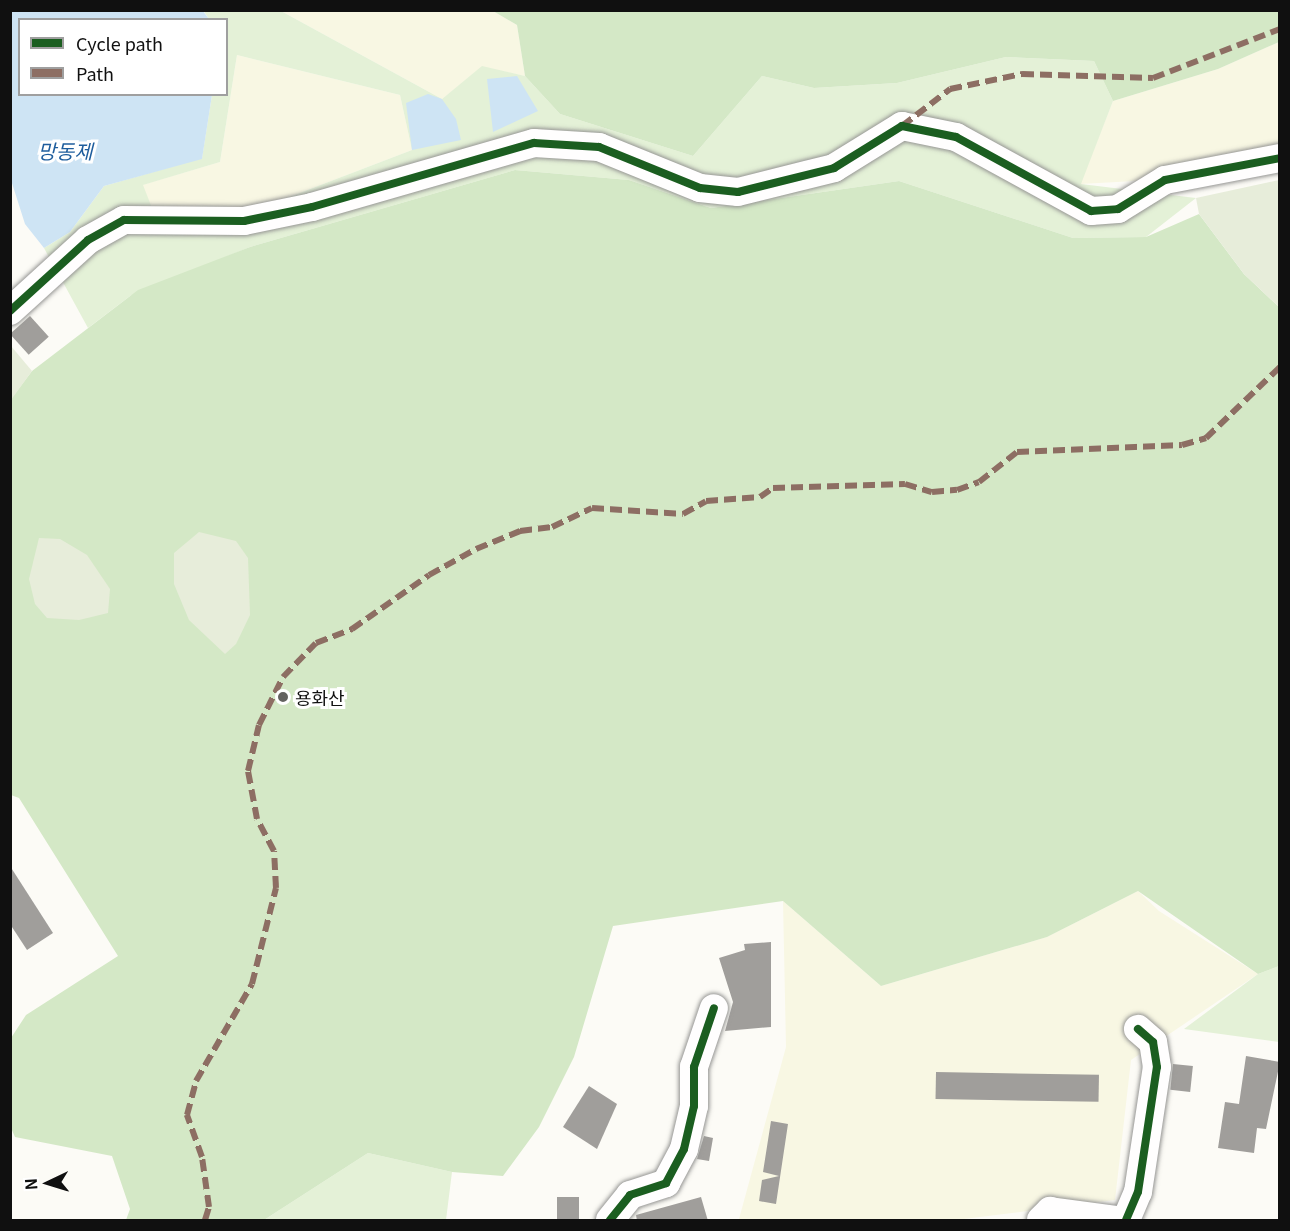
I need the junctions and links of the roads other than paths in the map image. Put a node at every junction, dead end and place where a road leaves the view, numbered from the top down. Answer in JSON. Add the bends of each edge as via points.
{"nodes":[{"id":1,"x":1280,"y":158,"type":"edge"},
{"id":2,"x":10,"y":312,"type":"edge"},
{"id":3,"x":714,"y":1008,"type":"dead end"},
{"id":4,"x":1138,"y":1029,"type":"dead end"},
{"id":5,"x":610,"y":1221,"type":"edge"},
{"id":6,"x":1041,"y":1221,"type":"edge"},
{"id":7,"x":1117,"y":1221,"type":"edge"},
{"id":8,"x":1126,"y":1221,"type":"edge"}],
"edges":[{"from":1,"to":2,"type":"street","via":[[1165,180],[1118,209],[1091,211],[956,137],[902,126],[834,168],[738,192],[700,188],[599,147],[534,143],[312,207],[244,221],[124,220],[88,240]]},
{"from":3,"to":5,"type":"street","via":[[694,1067],[694,1106],[684,1149],[666,1183],[630,1195]]},
{"from":4,"to":8,"type":"street","via":[[1153,1042],[1156,1067],[1138,1192]]},
{"from":6,"to":7,"type":"street","via":[[1050,1211]]}]}
